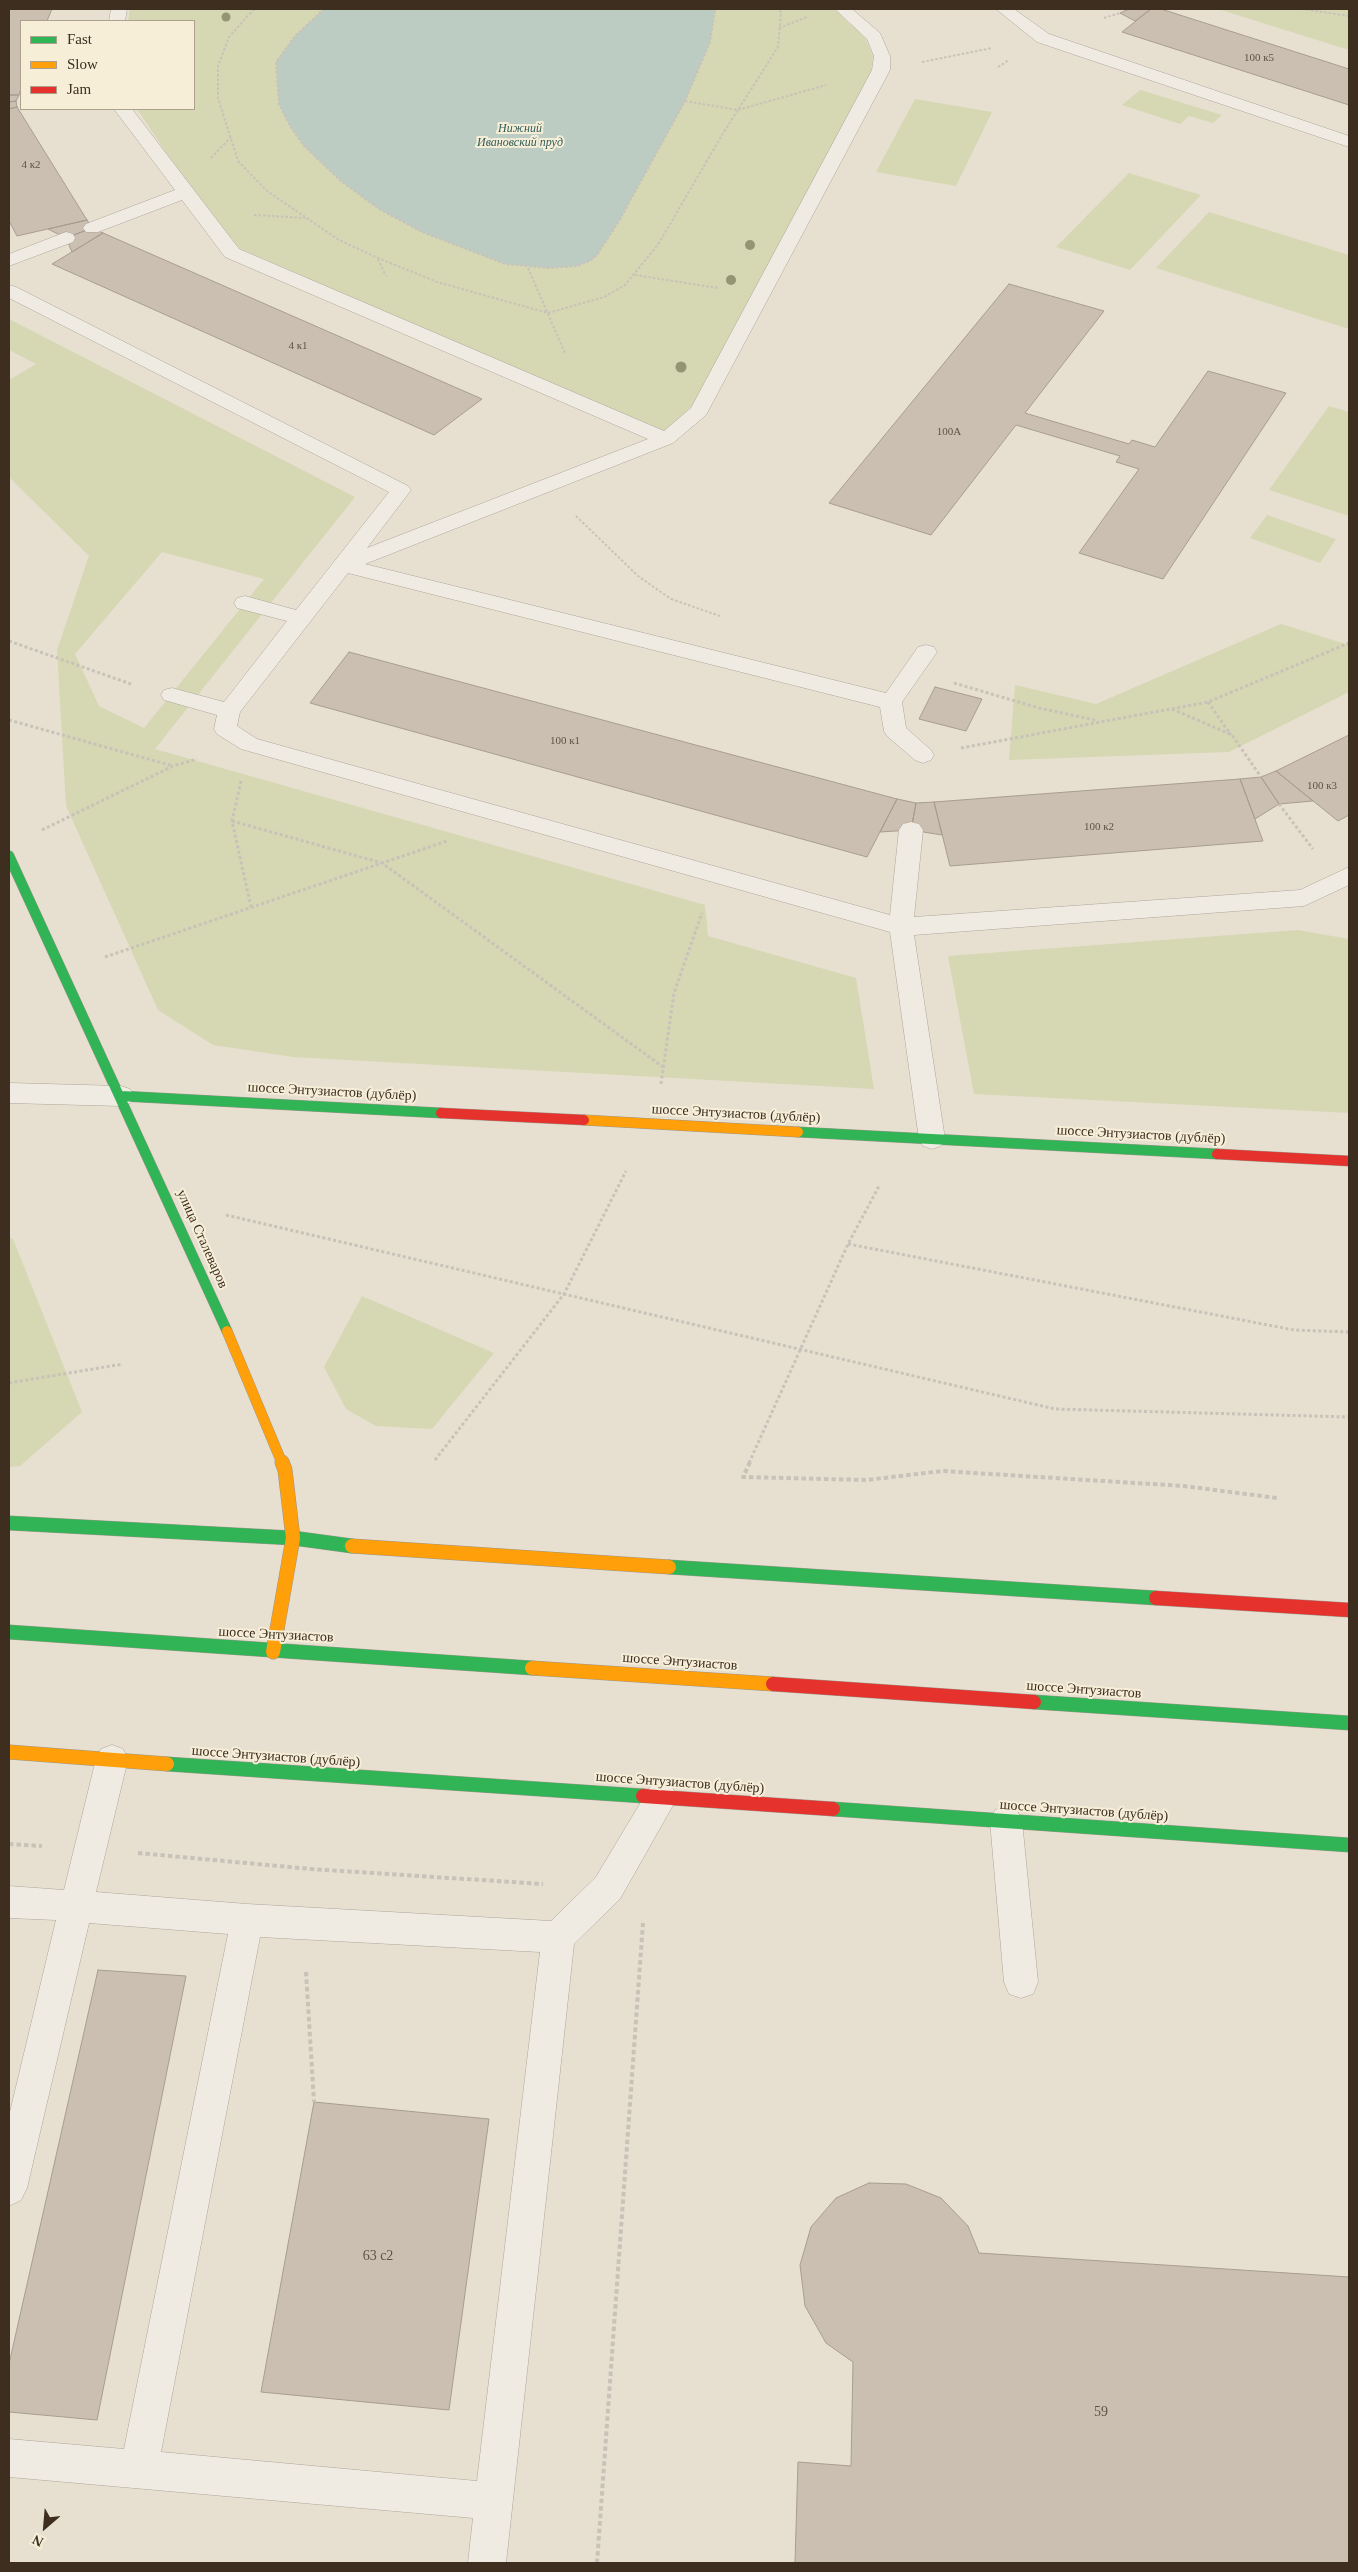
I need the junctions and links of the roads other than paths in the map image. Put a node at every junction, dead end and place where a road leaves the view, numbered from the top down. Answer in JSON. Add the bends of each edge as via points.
{"nodes":[{"id":1,"x":842,"y":9,"type":"edge"},
{"id":2,"x":1004,"y":9,"type":"edge"},
{"id":3,"x":124,"y":110,"type":"edge"},
{"id":4,"x":1349,"y":142,"type":"edge"},
{"id":5,"x":186,"y":192,"type":"junction"},
{"id":6,"x":92,"y":228,"type":"dead end"},
{"id":7,"x":66,"y":238,"type":"dead end"},
{"id":8,"x":9,"y":260,"type":"edge"},
{"id":9,"x":9,"y":291,"type":"edge"},
{"id":10,"x":666,"y":439,"type":"junction"},
{"id":11,"x":343,"y":565,"type":"junction"},
{"id":12,"x":245,"y":603,"type":"dead end"},
{"id":13,"x":301,"y":618,"type":"junction"},
{"id":14,"x":926,"y":652,"type":"dead end"},
{"id":15,"x":172,"y":695,"type":"dead end"},
{"id":16,"x":891,"y":702,"type":"junction"},
{"id":17,"x":229,"y":711,"type":"junction"},
{"id":18,"x":924,"y":756,"type":"road end"},
{"id":19,"x":911,"y":830,"type":"dead end"},
{"id":20,"x":9,"y":856,"type":"edge"},
{"id":21,"x":1343,"y":878,"type":"edge"},
{"id":22,"x":901,"y":927,"type":"junction"},
{"id":23,"x":9,"y":1093,"type":"edge"},
{"id":24,"x":121,"y":1096,"type":"junction"},
{"id":25,"x":932,"y":1139,"type":"junction"},
{"id":26,"x":1349,"y":1161,"type":"edge"},
{"id":27,"x":9,"y":1523,"type":"edge"},
{"id":28,"x":293,"y":1538,"type":"junction"},
{"id":29,"x":1349,"y":1610,"type":"edge"},
{"id":30,"x":9,"y":1632,"type":"edge"},
{"id":31,"x":273,"y":1652,"type":"junction"},
{"id":32,"x":1349,"y":1723,"type":"edge"},
{"id":33,"x":9,"y":1752,"type":"edge"},
{"id":34,"x":112,"y":1759,"type":"junction"},
{"id":35,"x":661,"y":1797,"type":"junction"},
{"id":36,"x":1006,"y":1821,"type":"junction"},
{"id":37,"x":1349,"y":1845,"type":"edge"},
{"id":38,"x":9,"y":1902,"type":"edge"},
{"id":39,"x":76,"y":1906,"type":"junction"},
{"id":40,"x":247,"y":1920,"type":"junction"},
{"id":41,"x":558,"y":1937,"type":"junction"},
{"id":42,"x":1021,"y":1982,"type":"dead end"},
{"id":43,"x":9,"y":2188,"type":"edge"},
{"id":44,"x":9,"y":2458,"type":"edge"},
{"id":45,"x":139,"y":2470,"type":"junction"},
{"id":46,"x":494,"y":2501,"type":"junction"},
{"id":47,"x":487,"y":2563,"type":"edge"}],
"edges":[{"from":1,"to":10,"type":"lane","via":[[874,37],[882,56],[881,70],[698,411]]},
{"from":2,"to":4,"type":"lane","via":[[1043,38]]},
{"from":3,"to":5,"type":"lane"},
{"from":5,"to":6,"type":"lane"},
{"from":5,"to":10,"type":"lane","via":[[232,252]]},
{"from":7,"to":8,"type":"lane"},
{"from":9,"to":11,"type":"lane","via":[[401,490]]},
{"from":10,"to":11,"type":"lane"},
{"from":11,"to":13,"type":"lane"},
{"from":11,"to":16,"type":"lane"},
{"from":12,"to":13,"type":"lane"},
{"from":13,"to":17,"type":"lane"},
{"from":14,"to":16,"type":"lane"},
{"from":15,"to":17,"type":"lane"},
{"from":16,"to":18,"type":"lane","via":[[895,731]]},
{"from":17,"to":22,"type":"lane","via":[[225,729],[249,744]]},
{"from":19,"to":22,"type":"lane"},
{"from":20,"to":24,"type":"main road","name":"улица Сталеваров"},
{"from":21,"to":22,"type":"lane","via":[[1304,898]]},
{"from":22,"to":25,"type":"lane"},
{"from":23,"to":24,"type":"lane"},
{"from":24,"to":25,"type":"main road","name":"шоссе Энтузиастов (дублёр)"},
{"from":24,"to":28,"type":"main road","name":"улица Сталеваров","via":[[230,1336],[285,1470]]},
{"from":25,"to":26,"type":"main road","name":"шоссе Энтузиастов (дублёр)"},
{"from":27,"to":28,"type":"main road"},
{"from":28,"to":29,"type":"main road","via":[[361,1547]]},
{"from":28,"to":31,"type":"main road","name":"улица Сталеваров"},
{"from":30,"to":31,"type":"main road","name":"шоссе Энтузиастов"},
{"from":31,"to":32,"type":"main road","name":"шоссе Энтузиастов","via":[[344,1654]]},
{"from":33,"to":34,"type":"main road","name":"шоссе Энтузиастов (дублёр)"},
{"from":34,"to":35,"type":"main road","name":"шоссе Энтузиастов (дублёр)"},
{"from":34,"to":39,"type":"lane"},
{"from":35,"to":36,"type":"main road","name":"шоссе Энтузиастов (дублёр)"},
{"from":35,"to":41,"type":"lane","via":[[608,1888]]},
{"from":36,"to":37,"type":"main road","name":"шоссе Энтузиастов (дублёр)"},
{"from":36,"to":42,"type":"lane"},
{"from":38,"to":39,"type":"lane"},
{"from":39,"to":40,"type":"lane"},
{"from":39,"to":43,"type":"lane"},
{"from":40,"to":41,"type":"lane"},
{"from":40,"to":45,"type":"lane"},
{"from":41,"to":46,"type":"lane"},
{"from":44,"to":45,"type":"lane"},
{"from":45,"to":46,"type":"lane"},
{"from":46,"to":47,"type":"lane"}]}
